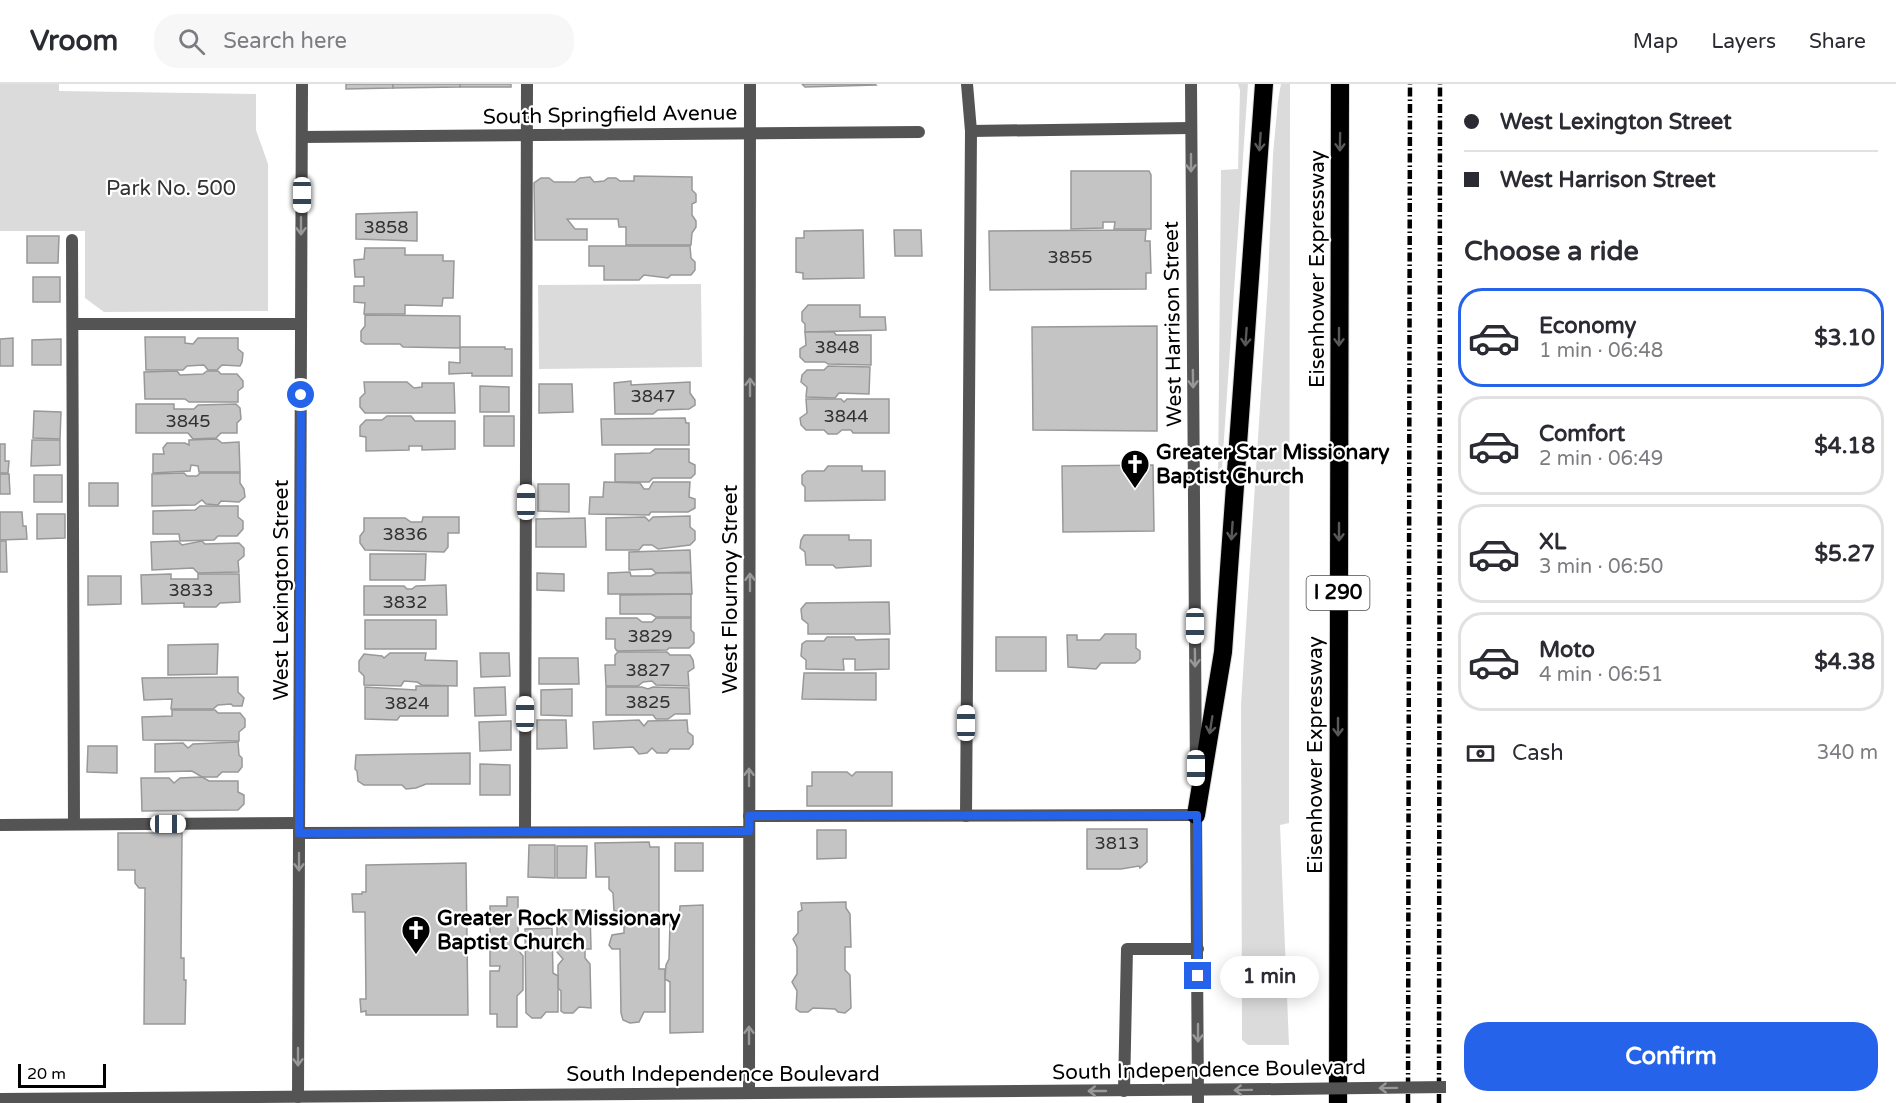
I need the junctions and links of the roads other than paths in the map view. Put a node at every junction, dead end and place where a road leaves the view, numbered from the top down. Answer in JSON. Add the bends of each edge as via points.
{"nodes":[{"id":1,"x":302,"y":84,"type":"edge"},
{"id":2,"x":527,"y":84,"type":"edge"},
{"id":3,"x":750,"y":84,"type":"edge"},
{"id":4,"x":967,"y":84,"type":"edge"},
{"id":5,"x":1191,"y":84,"type":"edge"},
{"id":6,"x":1264,"y":84,"type":"edge"},
{"id":7,"x":1340,"y":84,"type":"edge"},
{"id":8,"x":1191,"y":128,"type":"junction"},
{"id":9,"x":971,"y":131,"type":"junction"},
{"id":10,"x":919,"y":132,"type":"dead end"},
{"id":11,"x":750,"y":133,"type":"junction"},
{"id":12,"x":527,"y":135,"type":"junction"},
{"id":13,"x":302,"y":137,"type":"junction"},
{"id":14,"x":72,"y":240,"type":"dead end"},
{"id":15,"x":73,"y":324,"type":"junction"},
{"id":16,"x":301,"y":324,"type":"junction"},
{"id":17,"x":1197,"y":815,"type":"junction"},
{"id":18,"x":749,"y":816,"type":"junction"},
{"id":19,"x":966,"y":816,"type":"junction"},
{"id":20,"x":74,"y":824,"type":"junction"},
{"id":21,"x":0,"y":825,"type":"edge"},
{"id":22,"x":299,"y":828,"type":"junction"},
{"id":23,"x":749,"y":831,"type":"junction"},
{"id":24,"x":525,"y":832,"type":"junction"},
{"id":25,"x":1198,"y":949,"type":"junction"},
{"id":26,"x":1446,"y":1087,"type":"edge"},
{"id":27,"x":1124,"y":1091,"type":"junction"},
{"id":28,"x":749,"y":1093,"type":"junction"},
{"id":29,"x":298,"y":1097,"type":"junction"},
{"id":30,"x":1198,"y":1097,"type":"edge"},
{"id":31,"x":0,"y":1099,"type":"edge"},
{"id":32,"x":1338,"y":1103,"type":"edge"}],
"edges":[{"from":1,"to":13,"type":"street","name":"West Lexington Street"},
{"from":2,"to":12,"type":"street"},
{"from":3,"to":11,"type":"street","name":"West Flournoy Street"},
{"from":4,"to":9,"type":"street"},
{"from":5,"to":8,"type":"street","name":"West Harrison Street"},
{"from":6,"to":17,"type":"highway","one_way":true,"via":[[1223,652]]},
{"from":7,"to":32,"type":"highway","name":"Eisenhower Expressway","number":"I 290","one_way":true},
{"from":8,"to":9,"type":"street"},
{"from":8,"to":17,"type":"street","name":"West Harrison Street","one_way":true},
{"from":9,"to":19,"type":"street"},
{"from":10,"to":11,"type":"street","name":"South Springfield Avenue"},
{"from":11,"to":12,"type":"street","name":"South Springfield Avenue"},
{"from":18,"to":11,"type":"street","name":"West Flournoy Street","one_way":true},
{"from":12,"to":13,"type":"street","name":"South Springfield Avenue"},
{"from":12,"to":24,"type":"street"},
{"from":13,"to":16,"type":"street","name":"West Lexington Street","one_way":true},
{"from":14,"to":15,"type":"street"},
{"from":15,"to":16,"type":"street"},
{"from":15,"to":20,"type":"street"},
{"from":16,"to":22,"type":"street","name":"West Lexington Street"},
{"from":17,"to":19,"type":"street"},
{"from":17,"to":25,"type":"street","name":"West Harrison Street"},
{"from":18,"to":19,"type":"street"},
{"from":18,"to":23,"type":"street","name":"West Flournoy Street"},
{"from":20,"to":21,"type":"street"},
{"from":20,"to":22,"type":"street"},
{"from":22,"to":24,"type":"street"},
{"from":22,"to":29,"type":"street","name":"West Lexington Street","one_way":true},
{"from":23,"to":24,"type":"street"},
{"from":28,"to":23,"type":"street","name":"West Flournoy Street","one_way":true},
{"from":25,"to":27,"type":"street","via":[[1126,949]]},
{"from":25,"to":30,"type":"street","name":"West Harrison Street","one_way":true},
{"from":26,"to":30,"type":"street","name":"South Independence Boulevard","one_way":true,"bridge":true,"via":[[1287,1089]]},
{"from":27,"to":28,"type":"street","name":"South Independence Boulevard","one_way":true},
{"from":27,"to":30,"type":"street","name":"South Independence Boulevard"},
{"from":28,"to":29,"type":"street","name":"South Independence Boulevard"},
{"from":29,"to":31,"type":"street","name":"South Independence Boulevard"}]}
